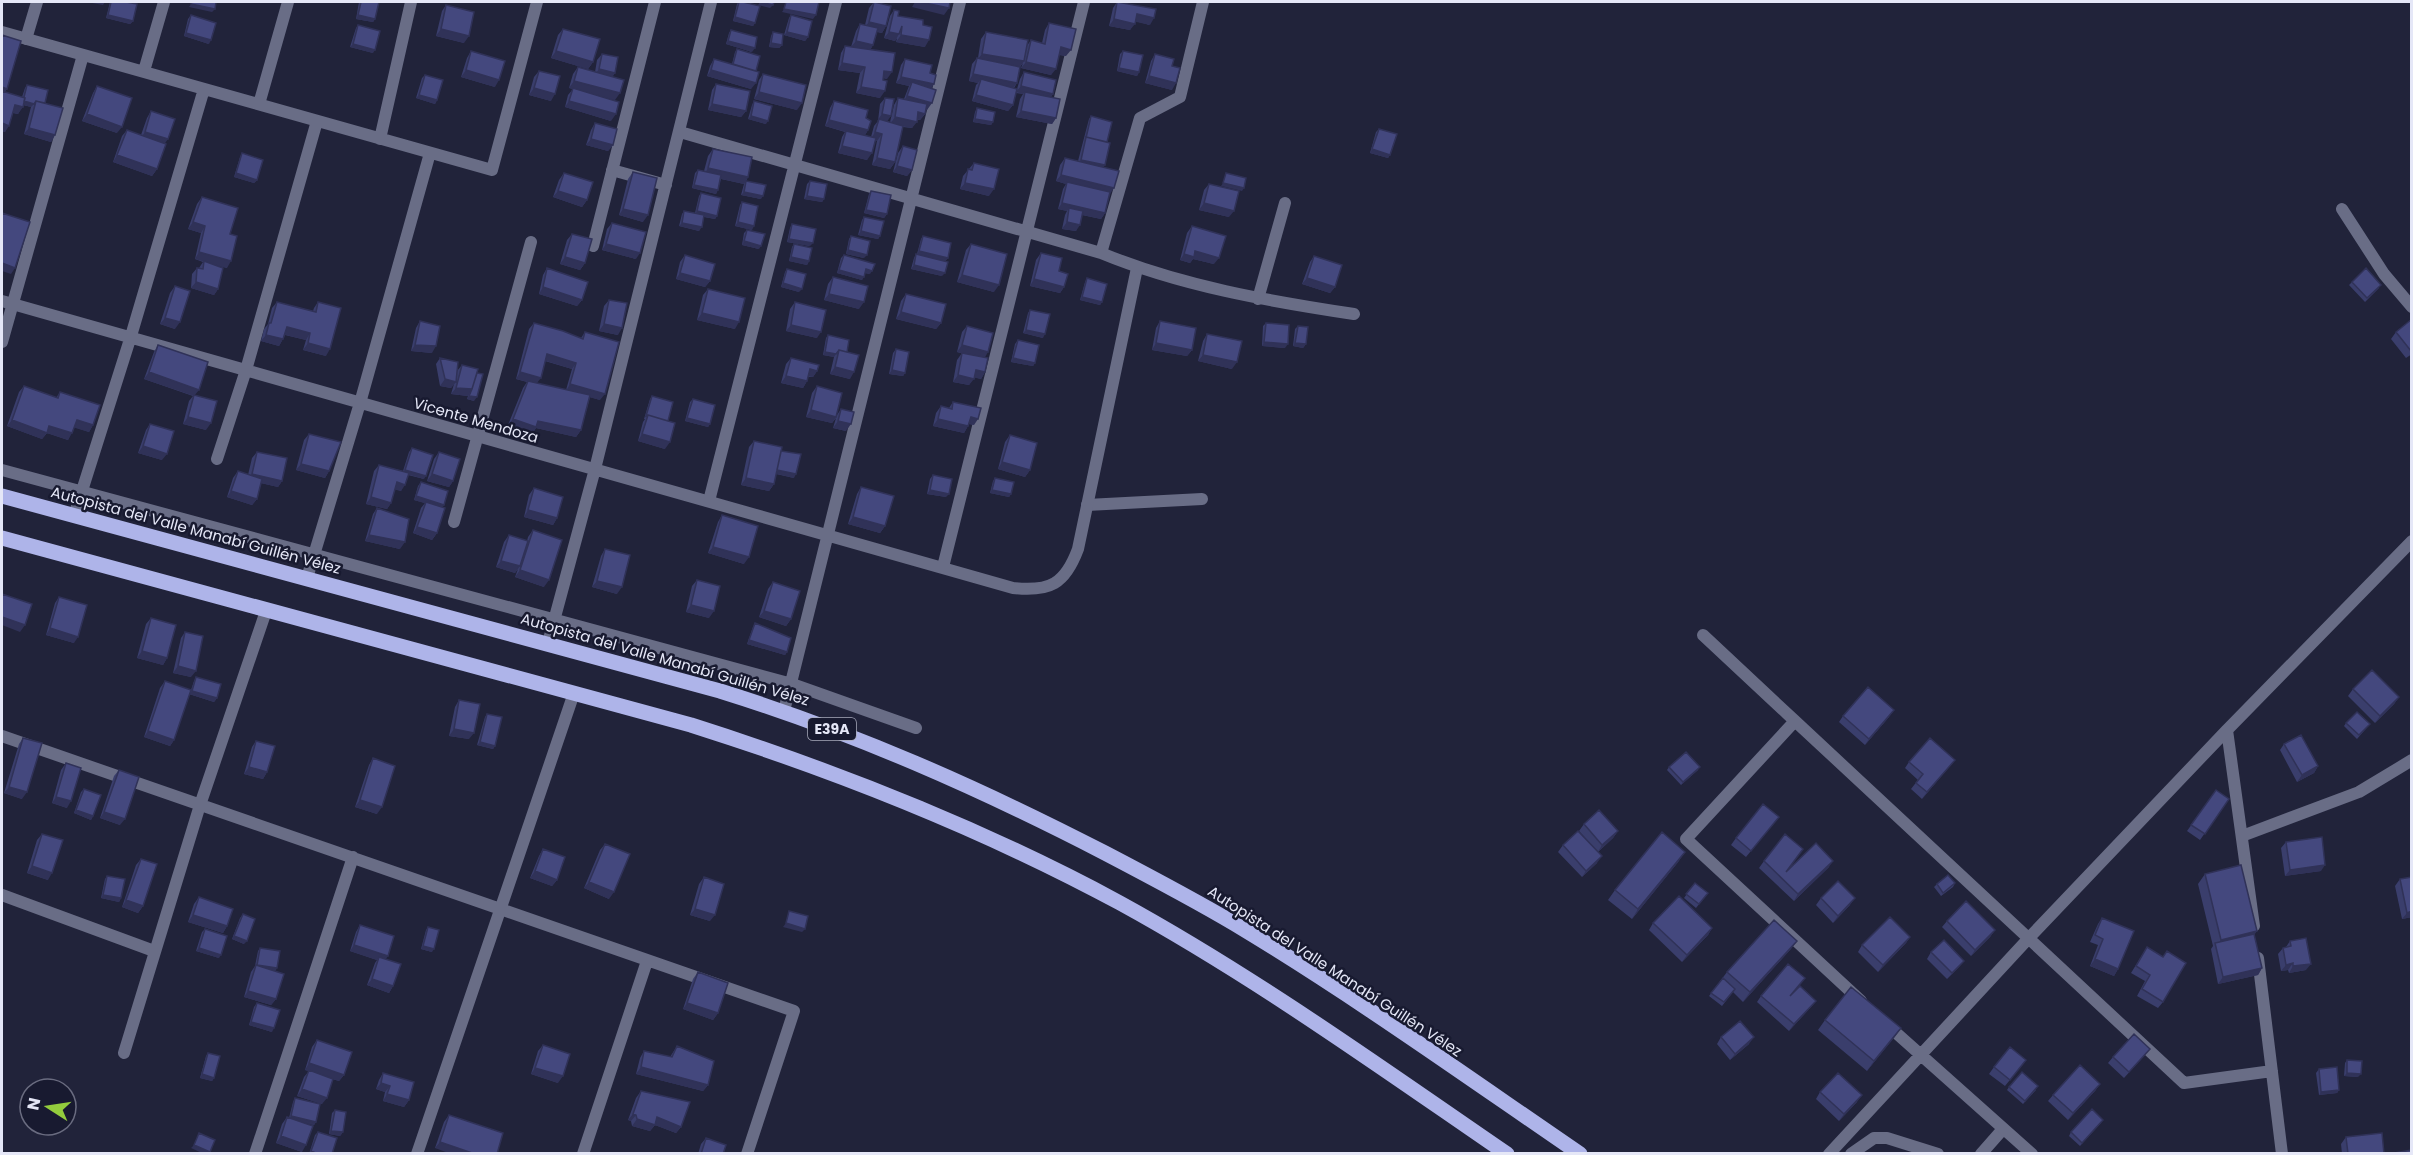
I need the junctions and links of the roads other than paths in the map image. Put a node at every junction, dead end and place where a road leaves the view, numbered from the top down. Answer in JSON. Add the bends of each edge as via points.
{"nodes":[{"id":1,"x":37,"y":2,"type":"edge"},
{"id":2,"x":164,"y":2,"type":"edge"},
{"id":3,"x":288,"y":2,"type":"edge"},
{"id":4,"x":411,"y":2,"type":"edge"},
{"id":5,"x":537,"y":2,"type":"edge"},
{"id":6,"x":654,"y":2,"type":"edge"},
{"id":7,"x":711,"y":2,"type":"edge"},
{"id":8,"x":836,"y":2,"type":"edge"},
{"id":9,"x":960,"y":2,"type":"edge"},
{"id":10,"x":1084,"y":2,"type":"edge"},
{"id":11,"x":1203,"y":2,"type":"edge"},
{"id":12,"x":2,"y":32,"type":"edge"},
{"id":13,"x":26,"y":39,"type":"junction"},
{"id":14,"x":83,"y":55,"type":"junction"},
{"id":15,"x":144,"y":71,"type":"junction"},
{"id":16,"x":204,"y":89,"type":"junction"},
{"id":17,"x":259,"y":104,"type":"junction"},
{"id":18,"x":317,"y":121,"type":"junction"},
{"id":19,"x":680,"y":132,"type":"junction"},
{"id":20,"x":380,"y":139,"type":"junction"},
{"id":21,"x":430,"y":153,"type":"junction"},
{"id":22,"x":795,"y":165,"type":"junction"},
{"id":23,"x":612,"y":170,"type":"junction"},
{"id":24,"x":666,"y":185,"type":"junction"},
{"id":25,"x":911,"y":199,"type":"junction"},
{"id":26,"x":1285,"y":203,"type":"dead end"},
{"id":27,"x":2342,"y":209,"type":"dead end"},
{"id":28,"x":1027,"y":232,"type":"junction"},
{"id":29,"x":531,"y":242,"type":"dead end"},
{"id":30,"x":593,"y":246,"type":"edge"},
{"id":31,"x":1101,"y":253,"type":"junction"},
{"id":32,"x":1137,"y":268,"type":"junction"},
{"id":33,"x":1258,"y":299,"type":"junction"},
{"id":34,"x":7,"y":302,"type":"edge"},
{"id":35,"x":2412,"y":307,"type":"edge"},
{"id":36,"x":1354,"y":314,"type":"dead end"},
{"id":37,"x":131,"y":336,"type":"junction"},
{"id":38,"x":2,"y":342,"type":"edge"},
{"id":39,"x":246,"y":370,"type":"junction"},
{"id":40,"x":360,"y":403,"type":"junction"},
{"id":41,"x":479,"y":437,"type":"junction"},
{"id":42,"x":217,"y":459,"type":"dead end"},
{"id":43,"x":595,"y":469,"type":"junction"},
{"id":44,"x":2,"y":470,"type":"edge"},
{"id":45,"x":82,"y":492,"type":"junction"},
{"id":46,"x":2,"y":496,"type":"edge"},
{"id":47,"x":1202,"y":499,"type":"dead end"},
{"id":48,"x":709,"y":501,"type":"junction"},
{"id":49,"x":1087,"y":505,"type":"junction"},
{"id":50,"x":74,"y":516,"type":"junction"},
{"id":51,"x":454,"y":522,"type":"dead end"},
{"id":52,"x":829,"y":534,"type":"junction"},
{"id":53,"x":2,"y":538,"type":"edge"},
{"id":54,"x":2412,"y":541,"type":"edge"},
{"id":55,"x":314,"y":553,"type":"junction"},
{"id":56,"x":943,"y":567,"type":"junction"},
{"id":57,"x":307,"y":578,"type":"junction"},
{"id":58,"x":266,"y":611,"type":"junction"},
{"id":59,"x":555,"y":620,"type":"junction"},
{"id":60,"x":1703,"y":635,"type":"dead end"},
{"id":61,"x":548,"y":643,"type":"junction"},
{"id":62,"x":792,"y":684,"type":"junction"},
{"id":63,"x":574,"y":693,"type":"junction"},
{"id":64,"x":784,"y":711,"type":"junction"},
{"id":65,"x":1795,"y":721,"type":"junction"},
{"id":66,"x":916,"y":728,"type":"dead end"},
{"id":67,"x":2227,"y":730,"type":"junction"},
{"id":68,"x":2,"y":736,"type":"edge"},
{"id":69,"x":2412,"y":760,"type":"edge"},
{"id":70,"x":201,"y":805,"type":"junction"},
{"id":71,"x":2242,"y":836,"type":"junction"},
{"id":72,"x":353,"y":857,"type":"junction"},
{"id":73,"x":2,"y":895,"type":"edge"},
{"id":74,"x":500,"y":909,"type":"junction"},
{"id":75,"x":2028,"y":939,"type":"junction"},
{"id":76,"x":154,"y":951,"type":"junction"},
{"id":77,"x":647,"y":961,"type":"junction"},
{"id":78,"x":124,"y":1053,"type":"dead end"},
{"id":79,"x":1919,"y":1055,"type":"junction"},
{"id":80,"x":2272,"y":1071,"type":"junction"},
{"id":81,"x":2003,"y":1129,"type":"junction"},
{"id":82,"x":255,"y":1154,"type":"edge"},
{"id":83,"x":417,"y":1154,"type":"edge"},
{"id":84,"x":583,"y":1154,"type":"edge"},
{"id":85,"x":747,"y":1154,"type":"edge"},
{"id":86,"x":1507,"y":1154,"type":"edge"},
{"id":87,"x":1580,"y":1154,"type":"edge"},
{"id":88,"x":1829,"y":1154,"type":"edge"},
{"id":89,"x":1851,"y":1154,"type":"edge"},
{"id":90,"x":1938,"y":1154,"type":"edge"},
{"id":91,"x":1981,"y":1154,"type":"edge"},
{"id":92,"x":2032,"y":1154,"type":"edge"},
{"id":93,"x":2282,"y":1154,"type":"edge"}],
"edges":[{"from":1,"to":13,"type":"street"},
{"from":2,"to":15,"type":"street"},
{"from":3,"to":17,"type":"street"},
{"from":4,"to":20,"type":"street"},
{"from":5,"to":21,"type":"street","via":[[492,170]]},
{"from":6,"to":23,"type":"street"},
{"from":7,"to":19,"type":"street"},
{"from":8,"to":22,"type":"street"},
{"from":9,"to":25,"type":"street"},
{"from":10,"to":28,"type":"street"},
{"from":11,"to":31,"type":"street","via":[[1180,96],[1140,118]]},
{"from":12,"to":13,"type":"street"},
{"from":13,"to":14,"type":"street"},
{"from":14,"to":15,"type":"street"},
{"from":14,"to":34,"type":"street"},
{"from":15,"to":16,"type":"street"},
{"from":16,"to":17,"type":"street"},
{"from":16,"to":37,"type":"street"},
{"from":17,"to":18,"type":"street"},
{"from":18,"to":20,"type":"street"},
{"from":18,"to":39,"type":"street"},
{"from":19,"to":22,"type":"street"},
{"from":19,"to":24,"type":"street"},
{"from":20,"to":21,"type":"street"},
{"from":21,"to":40,"type":"street"},
{"from":22,"to":25,"type":"street"},
{"from":22,"to":48,"type":"street"},
{"from":23,"to":24,"type":"street"},
{"from":23,"to":30,"type":"street"},
{"from":24,"to":43,"type":"street"},
{"from":25,"to":28,"type":"street"},
{"from":25,"to":52,"type":"street"},
{"from":26,"to":33,"type":"street"},
{"from":27,"to":35,"type":"street","via":[[2384,274]]},
{"from":28,"to":31,"type":"street"},
{"from":28,"to":56,"type":"street"},
{"from":29,"to":41,"type":"street"},
{"from":31,"to":32,"type":"street"},
{"from":32,"to":33,"type":"street"},
{"from":32,"to":49,"type":"street","name":"Vicente Mendoza"},
{"from":33,"to":36,"type":"street"},
{"from":34,"to":37,"type":"street","name":"Vicente Mendoza"},
{"from":34,"to":38,"type":"street"},
{"from":37,"to":39,"type":"street","name":"Vicente Mendoza"},
{"from":37,"to":45,"type":"street"},
{"from":39,"to":40,"type":"street","name":"Vicente Mendoza"},
{"from":39,"to":42,"type":"street"},
{"from":40,"to":41,"type":"street","name":"Vicente Mendoza"},
{"from":40,"to":55,"type":"street"},
{"from":41,"to":43,"type":"street","name":"Vicente Mendoza"},
{"from":41,"to":51,"type":"street"},
{"from":43,"to":48,"type":"street","name":"Vicente Mendoza"},
{"from":43,"to":59,"type":"street"},
{"from":44,"to":45,"type":"street"},
{"from":45,"to":50,"type":"street"},
{"from":45,"to":55,"type":"street"},
{"from":46,"to":50,"type":"main road","name":"Autopista del Valle Manabí Guillén Vélez","number":"E39A"},
{"from":47,"to":49,"type":"street"},
{"from":48,"to":52,"type":"street","name":"Vicente Mendoza"},
{"from":49,"to":56,"type":"street","name":"Vicente Mendoza","via":[[1072,567],[1048,587],[1013,588]]},
{"from":50,"to":57,"type":"main road","name":"Autopista del Valle Manabí Guillén Vélez","number":"E39A"},
{"from":52,"to":56,"type":"street","name":"Vicente Mendoza"},
{"from":52,"to":62,"type":"street"},
{"from":53,"to":58,"type":"main road"},
{"from":54,"to":67,"type":"street"},
{"from":55,"to":57,"type":"street"},
{"from":55,"to":59,"type":"street"},
{"from":57,"to":61,"type":"main road","name":"Autopista del Valle Manabí Guillén Vélez","number":"E39A"},
{"from":58,"to":63,"type":"main road"},
{"from":58,"to":70,"type":"street"},
{"from":59,"to":61,"type":"street"},
{"from":59,"to":62,"type":"street"},
{"from":60,"to":65,"type":"street"},
{"from":61,"to":64,"type":"main road","name":"Autopista del Valle Manabí Guillén Vélez","number":"E39A"},
{"from":62,"to":64,"type":"street"},
{"from":62,"to":66,"type":"street"},
{"from":63,"to":74,"type":"street"},
{"from":63,"to":86,"type":"main road","via":[[690,725],[831,772],[955,822],[1061,873],[1225,965]]},
{"from":64,"to":87,"type":"main road","name":"Autopista del Valle Manabí Guillén Vélez","number":"E39A","via":[[898,754],[995,799],[1235,924]]},
{"from":65,"to":75,"type":"street"},
{"from":65,"to":79,"type":"street","via":[[1686,839]]},
{"from":67,"to":71,"type":"street"},
{"from":67,"to":75,"type":"street"},
{"from":68,"to":70,"type":"street"},
{"from":69,"to":71,"type":"street","via":[[2359,792]]},
{"from":70,"to":72,"type":"street"},
{"from":70,"to":76,"type":"street"},
{"from":71,"to":80,"type":"street"},
{"from":72,"to":74,"type":"street"},
{"from":72,"to":82,"type":"street"},
{"from":73,"to":76,"type":"street"},
{"from":74,"to":77,"type":"street"},
{"from":74,"to":83,"type":"street"},
{"from":75,"to":79,"type":"street"},
{"from":75,"to":80,"type":"street","via":[[2184,1083]]},
{"from":76,"to":78,"type":"street"},
{"from":77,"to":84,"type":"street"},
{"from":77,"to":85,"type":"street","via":[[794,1011]]},
{"from":79,"to":81,"type":"street"},
{"from":79,"to":88,"type":"street"},
{"from":80,"to":93,"type":"street"},
{"from":81,"to":91,"type":"street"},
{"from":81,"to":92,"type":"street"},
{"from":89,"to":90,"type":"street","via":[[1874,1138],[1887,1137]]}]}
